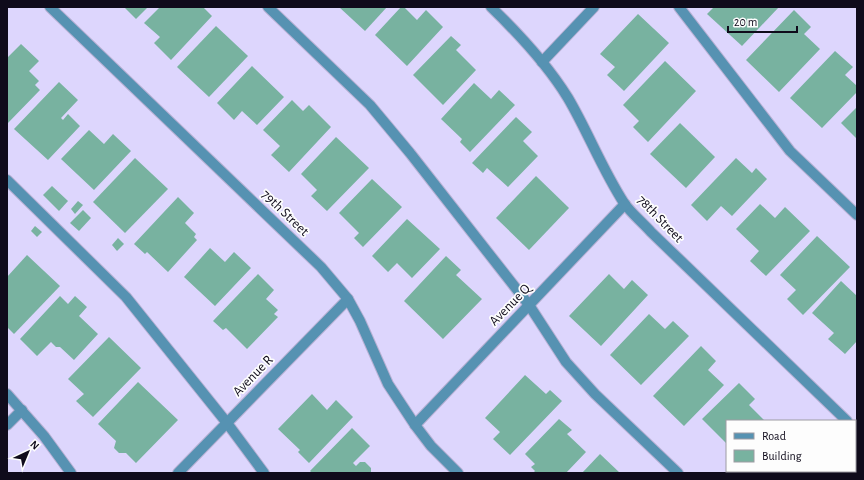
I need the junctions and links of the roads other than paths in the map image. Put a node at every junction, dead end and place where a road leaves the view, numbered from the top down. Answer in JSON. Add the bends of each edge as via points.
{"nodes":[{"id":1,"x":50,"y":7,"type":"edge"},
{"id":2,"x":268,"y":7,"type":"edge"},
{"id":3,"x":491,"y":7,"type":"edge"},
{"id":4,"x":594,"y":7,"type":"edge"},
{"id":5,"x":679,"y":7,"type":"edge"},
{"id":6,"x":542,"y":62,"type":"junction"},
{"id":7,"x":7,"y":180,"type":"edge"},
{"id":8,"x":625,"y":204,"type":"junction"},
{"id":9,"x":857,"y":215,"type":"edge"},
{"id":10,"x":348,"y":299,"type":"junction"},
{"id":11,"x":529,"y":305,"type":"junction"},
{"id":12,"x":7,"y":394,"type":"edge"},
{"id":13,"x":22,"y":410,"type":"junction"},
{"id":14,"x":846,"y":420,"type":"edge"},
{"id":15,"x":227,"y":424,"type":"junction"},
{"id":16,"x":415,"y":425,"type":"junction"},
{"id":17,"x":7,"y":426,"type":"edge"},
{"id":18,"x":71,"y":473,"type":"edge"},
{"id":19,"x":178,"y":473,"type":"edge"},
{"id":20,"x":264,"y":473,"type":"edge"},
{"id":21,"x":458,"y":473,"type":"edge"},
{"id":22,"x":678,"y":473,"type":"edge"}],
"edges":[{"from":1,"to":10,"type":"street","name":"79th Street","via":[[321,267]]},
{"from":2,"to":11,"type":"street","via":[[370,105]]},
{"from":3,"to":6,"type":"street","name":"78th Street"},
{"from":4,"to":6,"type":"street"},
{"from":5,"to":9,"type":"street","via":[[790,151]]},
{"from":6,"to":8,"type":"street","name":"78th Street","via":[[568,98]]},
{"from":7,"to":15,"type":"street","via":[[126,297]]},
{"from":8,"to":11,"type":"street","name":"Avenue Q"},
{"from":8,"to":14,"type":"street","name":"78th Street"},
{"from":10,"to":15,"type":"street","name":"Avenue R"},
{"from":10,"to":16,"type":"street","name":"79th Street","via":[[388,384]]},
{"from":11,"to":16,"type":"street","name":"Avenue Q"},
{"from":11,"to":22,"type":"street","via":[[566,362],[590,389]]},
{"from":12,"to":13,"type":"street"},
{"from":13,"to":17,"type":"street"},
{"from":13,"to":18,"type":"street"},
{"from":15,"to":19,"type":"street","name":"Avenue R"},
{"from":15,"to":20,"type":"street"},
{"from":16,"to":21,"type":"street","name":"79th Street","via":[[431,446]]}]}
